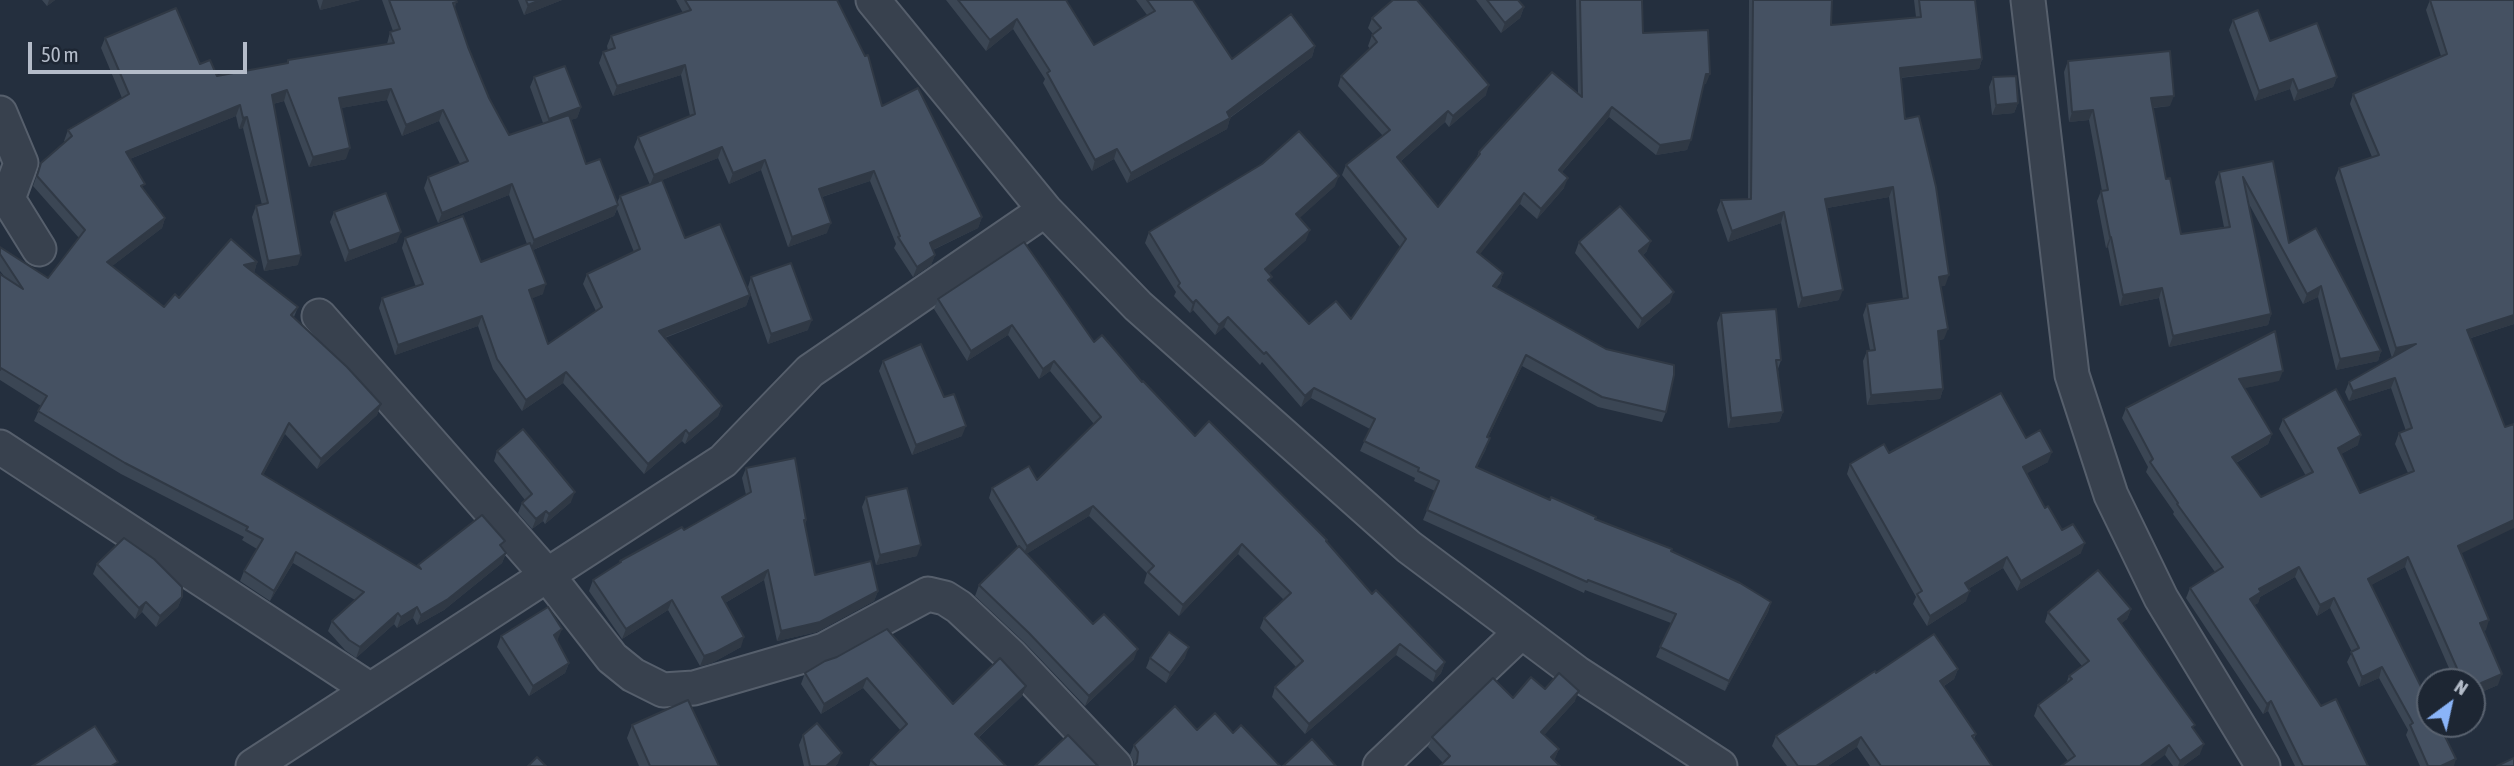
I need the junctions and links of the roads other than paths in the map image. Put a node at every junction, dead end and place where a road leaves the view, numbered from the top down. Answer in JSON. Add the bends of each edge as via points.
{"nodes":[{"id":1,"x":873,"y":0,"type":"edge"},
{"id":2,"x":2028,"y":0,"type":"edge"},
{"id":3,"x":0,"y":113,"type":"edge"},
{"id":4,"x":1045,"y":210,"type":"junction"},
{"id":5,"x":39,"y":249,"type":"dead end"},
{"id":6,"x":319,"y":316,"type":"dead end"},
{"id":7,"x":0,"y":447,"type":"edge"},
{"id":8,"x":548,"y":576,"type":"junction"},
{"id":9,"x":1521,"y":632,"type":"junction"},
{"id":10,"x":369,"y":689,"type":"junction"},
{"id":11,"x":253,"y":766,"type":"edge"},
{"id":12,"x":1115,"y":766,"type":"edge"},
{"id":13,"x":1380,"y":766,"type":"edge"},
{"id":14,"x":1720,"y":766,"type":"edge"},
{"id":15,"x":2263,"y":766,"type":"edge"}],
"edges":[{"from":1,"to":4,"type":"street"},
{"from":2,"to":15,"type":"street","via":[[2072,375],[2116,506],[2161,598]]},
{"from":3,"to":5,"type":"street","via":[[21,163],[8,199]]},
{"from":4,"to":8,"type":"street","via":[[810,372],[723,461]]},
{"from":4,"to":9,"type":"street","via":[[1138,306],[1409,547]]},
{"from":6,"to":8,"type":"street"},
{"from":7,"to":10,"type":"street"},
{"from":8,"to":10,"type":"street"},
{"from":8,"to":12,"type":"street","via":[[612,658],[633,676],[663,690],[694,688],[824,650],[928,594],[944,598],[1011,656]]},
{"from":9,"to":13,"type":"street"},
{"from":9,"to":14,"type":"street"},
{"from":10,"to":11,"type":"street"}]}
